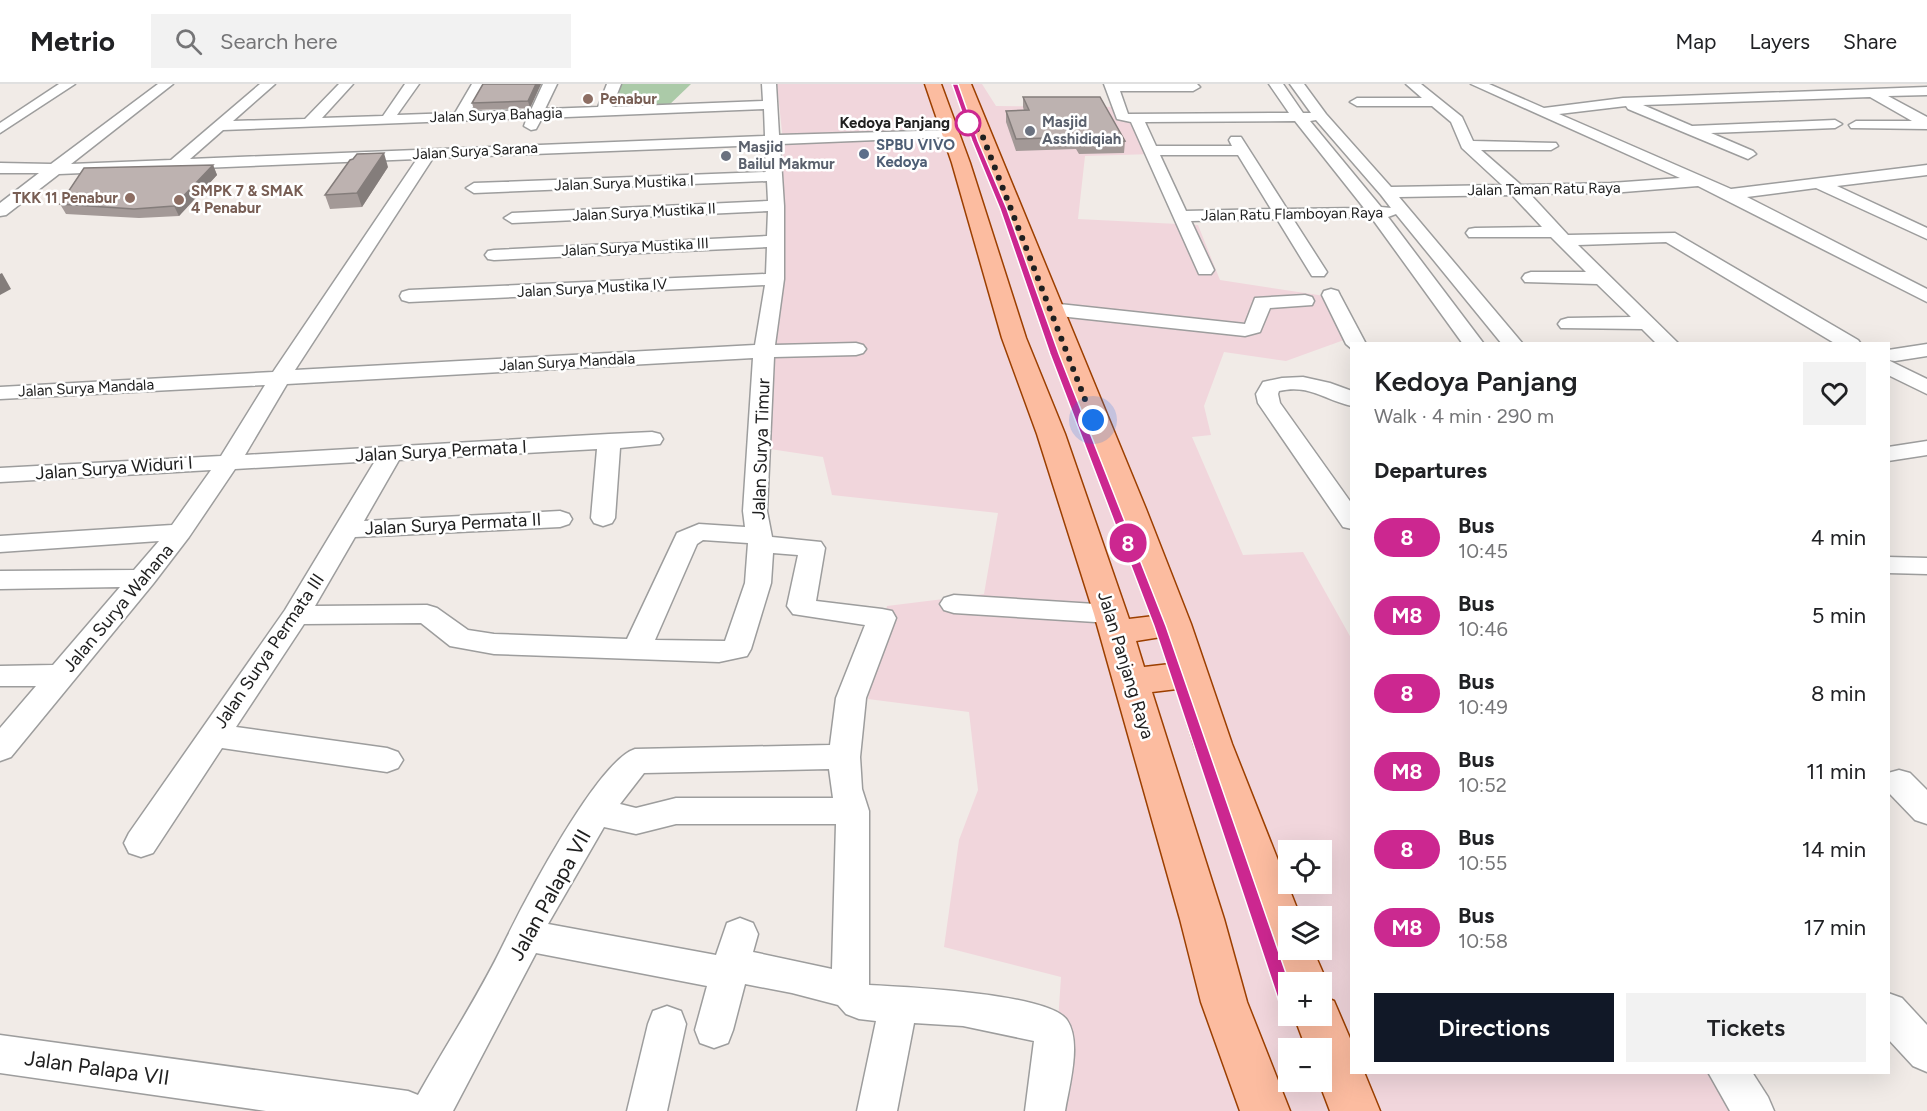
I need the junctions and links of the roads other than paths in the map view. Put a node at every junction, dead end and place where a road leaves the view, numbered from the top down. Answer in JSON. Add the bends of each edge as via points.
{"nodes":[{"id":1,"x":68,"y":84,"type":"edge"},
{"id":2,"x":166,"y":84,"type":"edge"},
{"id":3,"x":268,"y":84,"type":"edge"},
{"id":4,"x":346,"y":84,"type":"edge"},
{"id":5,"x":412,"y":84,"type":"edge"},
{"id":6,"x":479,"y":84,"type":"edge"},
{"id":7,"x":550,"y":84,"type":"edge"},
{"id":8,"x":614,"y":84,"type":"edge"},
{"id":9,"x":769,"y":84,"type":"edge"},
{"id":10,"x":933,"y":84,"type":"edge"},
{"id":11,"x":963,"y":84,"type":"edge"},
{"id":12,"x":1276,"y":84,"type":"edge"},
{"id":13,"x":1297,"y":84,"type":"edge"},
{"id":14,"x":1413,"y":84,"type":"edge"},
{"id":15,"x":1478,"y":84,"type":"edge"},
{"id":16,"x":1702,"y":84,"type":"edge"},
{"id":17,"x":1853,"y":84,"type":"edge"},
{"id":18,"x":1921,"y":84,"type":"edge"},
{"id":19,"x":1111,"y":85,"type":"edge"},
{"id":20,"x":1927,"y":87,"type":"edge"},
{"id":21,"x":1194,"y":89,"type":"edge"},
{"id":22,"x":1927,"y":91,"type":"edge"},
{"id":23,"x":1873,"y":94,"type":"junction"},
{"id":24,"x":1725,"y":98,"type":"junction"},
{"id":25,"x":1357,"y":102,"type":"dead end"},
{"id":26,"x":1433,"y":102,"type":"junction"},
{"id":27,"x":1623,"y":102,"type":"junction"},
{"id":28,"x":770,"y":105,"type":"junction"},
{"id":29,"x":603,"y":111,"type":"junction"},
{"id":30,"x":1544,"y":112,"type":"junction"},
{"id":31,"x":537,"y":114,"type":"junction"},
{"id":32,"x":460,"y":117,"type":"junction"},
{"id":33,"x":1311,"y":117,"type":"junction"},
{"id":34,"x":1136,"y":118,"type":"junction"},
{"id":35,"x":387,"y":120,"type":"junction"},
{"id":36,"x":1457,"y":120,"type":"junction"},
{"id":37,"x":309,"y":123,"type":"junction"},
{"id":38,"x":1835,"y":124,"type":"dead end"},
{"id":39,"x":1927,"y":124,"type":"edge"},
{"id":40,"x":1856,"y":125,"type":"dead end"},
{"id":41,"x":222,"y":126,"type":"junction"},
{"id":42,"x":0,"y":128,"type":"edge"},
{"id":43,"x":1690,"y":130,"type":"junction"},
{"id":44,"x":950,"y":133,"type":"junction"},
{"id":45,"x":773,"y":139,"type":"junction"},
{"id":46,"x":1467,"y":145,"type":"junction"},
{"id":47,"x":1513,"y":145,"type":"junction"},
{"id":48,"x":1551,"y":146,"type":"dead end"},
{"id":49,"x":519,"y":149,"type":"junction"},
{"id":50,"x":1151,"y":151,"type":"junction"},
{"id":51,"x":429,"y":153,"type":"junction"},
{"id":52,"x":1748,"y":154,"type":"dead end"},
{"id":53,"x":175,"y":164,"type":"junction"},
{"id":54,"x":0,"y":168,"type":"edge"},
{"id":55,"x":56,"y":169,"type":"junction"},
{"id":56,"x":1927,"y":170,"type":"edge"},
{"id":57,"x":1682,"y":173,"type":"junction"},
{"id":58,"x":773,"y":176,"type":"junction"},
{"id":59,"x":1701,"y":182,"type":"junction"},
{"id":60,"x":1818,"y":183,"type":"junction"},
{"id":61,"x":1511,"y":186,"type":"junction"},
{"id":62,"x":526,"y":187,"type":"junction"},
{"id":63,"x":1383,"y":187,"type":"junction"},
{"id":64,"x":474,"y":188,"type":"dead end"},
{"id":65,"x":1729,"y":194,"type":"junction"},
{"id":66,"x":777,"y":206,"type":"junction"},
{"id":67,"x":0,"y":211,"type":"edge"},
{"id":68,"x":1378,"y":212,"type":"junction"},
{"id":69,"x":1401,"y":212,"type":"junction"},
{"id":70,"x":1282,"y":214,"type":"junction"},
{"id":71,"x":1180,"y":216,"type":"junction"},
{"id":72,"x":512,"y":218,"type":"junction"},
{"id":73,"x":1644,"y":221,"type":"dead end"},
{"id":74,"x":1927,"y":221,"type":"edge"},
{"id":75,"x":1905,"y":224,"type":"junction"},
{"id":76,"x":1475,"y":233,"type":"dead end"},
{"id":77,"x":1927,"y":234,"type":"edge"},
{"id":78,"x":1559,"y":236,"type":"junction"},
{"id":79,"x":1669,"y":237,"type":"junction"},
{"id":80,"x":776,"y":241,"type":"junction"},
{"id":81,"x":494,"y":255,"type":"junction"},
{"id":82,"x":1205,"y":270,"type":"dead end"},
{"id":83,"x":1318,"y":272,"type":"dead end"},
{"id":84,"x":1531,"y":278,"type":"dead end"},
{"id":85,"x":1602,"y":278,"type":"junction"},
{"id":86,"x":775,"y":279,"type":"junction"},
{"id":87,"x":475,"y":294,"type":"junction"},
{"id":88,"x":1331,"y":295,"type":"dead end"},
{"id":89,"x":409,"y":296,"type":"dead end"},
{"id":90,"x":1927,"y":296,"type":"edge"},
{"id":91,"x":1305,"y":301,"type":"dead end"},
{"id":92,"x":1050,"y":309,"type":"junction"},
{"id":93,"x":1648,"y":323,"type":"junction"},
{"id":94,"x":1568,"y":324,"type":"dead end"},
{"id":95,"x":850,"y":340,"type":"dead end"},
{"id":96,"x":1355,"y":342,"type":"edge"},
{"id":97,"x":1473,"y":342,"type":"edge"},
{"id":98,"x":1511,"y":342,"type":"edge"},
{"id":99,"x":1667,"y":342,"type":"edge"},
{"id":100,"x":1848,"y":342,"type":"edge"},
{"id":101,"x":765,"y":344,"type":"junction"},
{"id":102,"x":1927,"y":350,"type":"edge"},
{"id":103,"x":1892,"y":361,"type":"edge"},
{"id":104,"x":284,"y":370,"type":"junction"},
{"id":105,"x":1350,"y":377,"type":"edge"},
{"id":106,"x":1329,"y":387,"type":"junction"},
{"id":107,"x":1927,"y":388,"type":"edge"},
{"id":108,"x":0,"y":393,"type":"edge"},
{"id":109,"x":1350,"y":399,"type":"edge"},
{"id":110,"x":652,"y":439,"type":"dead end"},
{"id":111,"x":609,"y":441,"type":"junction"},
{"id":112,"x":1927,"y":448,"type":"edge"},
{"id":113,"x":391,"y":454,"type":"junction"},
{"id":114,"x":1890,"y":454,"type":"edge"},
{"id":115,"x":229,"y":461,"type":"junction"},
{"id":116,"x":0,"y":475,"type":"edge"},
{"id":117,"x":603,"y":518,"type":"dead end"},
{"id":118,"x":560,"y":519,"type":"dead end"},
{"id":119,"x":1350,"y":519,"type":"edge"},
{"id":120,"x":346,"y":530,"type":"junction"},
{"id":121,"x":180,"y":532,"type":"junction"},
{"id":122,"x":760,"y":540,"type":"junction"},
{"id":123,"x":0,"y":544,"type":"edge"},
{"id":124,"x":1890,"y":564,"type":"edge"},
{"id":125,"x":1927,"y":566,"type":"edge"},
{"id":126,"x":144,"y":578,"type":"junction"},
{"id":127,"x":0,"y":580,"type":"edge"},
{"id":128,"x":954,"y":604,"type":"dead end"},
{"id":129,"x":296,"y":615,"type":"junction"},
{"id":130,"x":1114,"y":624,"type":"junction"},
{"id":131,"x":1174,"y":624,"type":"junction"},
{"id":132,"x":637,"y":649,"type":"junction"},
{"id":133,"x":62,"y":675,"type":"junction"},
{"id":134,"x":1190,"y":675,"type":"junction"},
{"id":135,"x":0,"y":676,"type":"edge"},
{"id":136,"x":1132,"y":681,"type":"junction"},
{"id":137,"x":213,"y":735,"type":"junction"},
{"id":138,"x":0,"y":749,"type":"edge"},
{"id":139,"x":844,"y":757,"type":"junction"},
{"id":140,"x":387,"y":760,"type":"dead end"},
{"id":141,"x":1899,"y":782,"type":"dead end"},
{"id":142,"x":853,"y":811,"type":"junction"},
{"id":143,"x":1927,"y":811,"type":"edge"},
{"id":144,"x":596,"y":812,"type":"junction"},
{"id":145,"x":141,"y":843,"type":"dead end"},
{"id":146,"x":1278,"y":916,"type":"edge"},
{"id":147,"x":525,"y":935,"type":"junction"},
{"id":148,"x":733,"y":957,"type":"junction"},
{"id":149,"x":850,"y":991,"type":"junction"},
{"id":150,"x":899,"y":1004,"type":"junction"},
{"id":151,"x":1890,"y":1013,"type":"edge"},
{"id":152,"x":667,"y":1024,"type":"dead end"},
{"id":153,"x":1321,"y":1026,"type":"edge"},
{"id":154,"x":714,"y":1030,"type":"dead end"},
{"id":155,"x":1927,"y":1053,"type":"edge"},
{"id":156,"x":0,"y":1054,"type":"edge"},
{"id":157,"x":1729,"y":1074,"type":"edge"},
{"id":158,"x":408,"y":1111,"type":"edge"},
{"id":159,"x":431,"y":1111,"type":"edge"},
{"id":160,"x":647,"y":1111,"type":"edge"},
{"id":161,"x":876,"y":1111,"type":"edge"},
{"id":162,"x":1045,"y":1111,"type":"edge"},
{"id":163,"x":1265,"y":1111,"type":"edge"},
{"id":164,"x":1355,"y":1111,"type":"edge"},
{"id":165,"x":1754,"y":1111,"type":"edge"}],
"edges":[{"from":1,"to":42,"type":"street"},
{"from":2,"to":55,"type":"street"},
{"from":3,"to":41,"type":"street"},
{"from":4,"to":37,"type":"street"},
{"from":5,"to":35,"type":"street"},
{"from":6,"to":32,"type":"street"},
{"from":7,"to":31,"type":"street"},
{"from":8,"to":29,"type":"street"},
{"from":9,"to":28,"type":"street","name":"Jalan Surya Timur"},
{"from":10,"to":44,"type":"main road","name":"Jalan Panjang Raya"},
{"from":11,"to":92,"type":"main road"},
{"from":12,"to":33,"type":"street"},
{"from":13,"to":33,"type":"street"},
{"from":14,"to":26,"type":"street"},
{"from":15,"to":30,"type":"street"},
{"from":16,"to":24,"type":"street"},
{"from":17,"to":23,"type":"street"},
{"from":18,"to":20,"type":"street"},
{"from":19,"to":21,"type":"street"},
{"from":19,"to":34,"type":"street","via":[[1122,116]]},
{"from":22,"to":23,"type":"street"},
{"from":23,"to":24,"type":"street"},
{"from":23,"to":39,"type":"street"},
{"from":24,"to":27,"type":"street"},
{"from":25,"to":26,"type":"street"},
{"from":26,"to":36,"type":"street"},
{"from":27,"to":30,"type":"street"},
{"from":27,"to":43,"type":"street"},
{"from":28,"to":29,"type":"street","name":"Jalan Surya Bahagia"},
{"from":28,"to":45,"type":"street","name":"Jalan Surya Timur"},
{"from":29,"to":31,"type":"street","name":"Jalan Surya Bahagia"},
{"from":30,"to":57,"type":"street"},
{"from":31,"to":32,"type":"street","name":"Jalan Surya Bahagia"},
{"from":31,"to":49,"type":"street"},
{"from":32,"to":35,"type":"street","name":"Jalan Surya Bahagia"},
{"from":33,"to":34,"type":"street"},
{"from":33,"to":63,"type":"street"},
{"from":33,"to":68,"type":"street"},
{"from":34,"to":50,"type":"street"},
{"from":35,"to":37,"type":"street","name":"Jalan Surya Bahagia"},
{"from":36,"to":46,"type":"street"},
{"from":36,"to":47,"type":"street"},
{"from":37,"to":41,"type":"street","name":"Jalan Surya Bahagia"},
{"from":38,"to":43,"type":"street"},
{"from":39,"to":40,"type":"street"},
{"from":41,"to":53,"type":"street"},
{"from":43,"to":52,"type":"street"},
{"from":44,"to":45,"type":"street","name":"Jalan Surya Sarana"},
{"from":44,"to":130,"type":"main road","name":"Jalan Panjang Raya","via":[[1014,338],[1051,434]]},
{"from":45,"to":49,"type":"street","name":"Jalan Surya Sarana"},
{"from":45,"to":58,"type":"street","name":"Jalan Surya Timur"},
{"from":46,"to":47,"type":"street"},
{"from":46,"to":61,"type":"street"},
{"from":47,"to":48,"type":"street"},
{"from":49,"to":51,"type":"street","name":"Jalan Surya Sarana"},
{"from":50,"to":70,"type":"street","via":[[1239,145]]},
{"from":50,"to":71,"type":"street"},
{"from":51,"to":53,"type":"street","name":"Jalan Surya Sarana"},
{"from":51,"to":104,"type":"street"},
{"from":53,"to":55,"type":"street","name":"Jalan Surya Sarana"},
{"from":54,"to":55,"type":"street","name":"Jalan Surya Sarana"},
{"from":55,"to":67,"type":"street"},
{"from":56,"to":60,"type":"street"},
{"from":57,"to":59,"type":"street"},
{"from":57,"to":61,"type":"street","name":"Jalan Taman Ratu Raya"},
{"from":58,"to":62,"type":"street","name":"Jalan Surya Mustika I"},
{"from":58,"to":66,"type":"street","name":"Jalan Surya Timur"},
{"from":59,"to":61,"type":"street","name":"Jalan Taman Ratu Raya","via":[[1611,188]]},
{"from":59,"to":65,"type":"street"},
{"from":60,"to":65,"type":"street"},
{"from":60,"to":75,"type":"street"},
{"from":61,"to":63,"type":"street","name":"Jalan Taman Ratu Raya"},
{"from":61,"to":78,"type":"street"},
{"from":62,"to":64,"type":"street","name":"Jalan Surya Mustika I"},
{"from":62,"to":72,"type":"street"},
{"from":63,"to":69,"type":"street"},
{"from":65,"to":90,"type":"street"},
{"from":66,"to":72,"type":"street","name":"Jalan Surya Mustika II"},
{"from":66,"to":80,"type":"street","name":"Jalan Surya Timur"},
{"from":68,"to":69,"type":"street","name":"Jalan Ratu Flamboyan Raya"},
{"from":68,"to":70,"type":"street","name":"Jalan Ratu Flamboyan Raya"},
{"from":68,"to":97,"type":"street"},
{"from":69,"to":98,"type":"street"},
{"from":70,"to":71,"type":"street","name":"Jalan Ratu Flamboyan Raya"},
{"from":70,"to":83,"type":"street"},
{"from":71,"to":82,"type":"street"},
{"from":72,"to":81,"type":"street"},
{"from":73,"to":79,"type":"street"},
{"from":74,"to":75,"type":"street"},
{"from":75,"to":77,"type":"street"},
{"from":76,"to":78,"type":"street"},
{"from":78,"to":79,"type":"street"},
{"from":78,"to":85,"type":"street"},
{"from":79,"to":100,"type":"street"},
{"from":80,"to":81,"type":"street","name":"Jalan Surya Mustika III"},
{"from":80,"to":86,"type":"street","name":"Jalan Surya Timur"},
{"from":81,"to":87,"type":"street"},
{"from":84,"to":85,"type":"street"},
{"from":85,"to":93,"type":"street"},
{"from":86,"to":87,"type":"street","name":"Jalan Surya Mustika IV"},
{"from":86,"to":101,"type":"street","name":"Jalan Surya Timur"},
{"from":87,"to":89,"type":"street","name":"Jalan Surya Mustika IV"},
{"from":88,"to":96,"type":"street"},
{"from":91,"to":92,"type":"street","via":[[1262,302],[1253,328],[1245,330]]},
{"from":92,"to":131,"type":"main road"},
{"from":93,"to":94,"type":"street"},
{"from":93,"to":99,"type":"street"},
{"from":95,"to":101,"type":"street","name":"Jalan Surya Mandala"},
{"from":101,"to":104,"type":"street","name":"Jalan Surya Mandala"},
{"from":101,"to":122,"type":"street","name":"Jalan Surya Timur","via":[[755,511]]},
{"from":102,"to":103,"type":"street"},
{"from":103,"to":107,"type":"street"},
{"from":104,"to":108,"type":"street","name":"Jalan Surya Mandala"},
{"from":104,"to":115,"type":"street"},
{"from":105,"to":106,"type":"street"},
{"from":106,"to":109,"type":"street"},
{"from":106,"to":119,"type":"street","via":[[1282,384],[1271,387],[1267,394],[1269,403]]},
{"from":110,"to":111,"type":"street","name":"Jalan Surya Permata I"},
{"from":111,"to":113,"type":"street","name":"Jalan Surya Permata I"},
{"from":111,"to":117,"type":"street"},
{"from":112,"to":114,"type":"street"},
{"from":113,"to":115,"type":"street","name":"Jalan Surya Permata I"},
{"from":113,"to":120,"type":"street","name":"Jalan Surya Permata III"},
{"from":115,"to":116,"type":"street","name":"Jalan Surya Widuri I"},
{"from":115,"to":121,"type":"street","name":"Jalan Surya Wahana"},
{"from":118,"to":120,"type":"street","name":"Jalan Surya Permata II"},
{"from":120,"to":129,"type":"street","name":"Jalan Surya Permata III"},
{"from":121,"to":123,"type":"street"},
{"from":121,"to":126,"type":"street","name":"Jalan Surya Wahana"},
{"from":122,"to":132,"type":"street","via":[[699,532],[690,535]]},
{"from":122,"to":132,"type":"street","name":"Jalan Surya Timur","via":[[758,583],[737,649]]},
{"from":122,"to":139,"type":"street","via":[[812,548],[803,608],[882,618],[852,698]]},
{"from":124,"to":125,"type":"street"},
{"from":126,"to":127,"type":"street"},
{"from":126,"to":133,"type":"street","name":"Jalan Surya Wahana"},
{"from":128,"to":130,"type":"street"},
{"from":129,"to":132,"type":"street","name":"Jalan Surya Timur","via":[[422,614],[430,615],[463,640]]},
{"from":129,"to":137,"type":"street","name":"Jalan Surya Permata III"},
{"from":130,"to":131,"type":"main road"},
{"from":130,"to":136,"type":"main road","name":"Jalan Panjang Raya"},
{"from":131,"to":134,"type":"main road"},
{"from":133,"to":135,"type":"street"},
{"from":133,"to":138,"type":"street","name":"Jalan Surya Wahana"},
{"from":134,"to":136,"type":"main road"},
{"from":134,"to":146,"type":"main road"},
{"from":136,"to":163,"type":"main road","name":"Jalan Panjang Raya","via":[[1224,1002]]},
{"from":137,"to":140,"type":"street"},
{"from":137,"to":145,"type":"street","name":"Jalan Surya Permata III"},
{"from":139,"to":142,"type":"street","via":[[846,789]]},
{"from":139,"to":144,"type":"street","via":[[635,761]]},
{"from":141,"to":143,"type":"street"},
{"from":142,"to":144,"type":"street","name":"Jalan Palapa VII","via":[[675,811],[636,821]]},
{"from":142,"to":149,"type":"street"},
{"from":144,"to":147,"type":"street","name":"Jalan Palapa VII"},
{"from":147,"to":148,"type":"street"},
{"from":147,"to":159,"type":"street","name":"Jalan Palapa VII"},
{"from":148,"to":149,"type":"street"},
{"from":148,"to":154,"type":"street"},
{"from":149,"to":150,"type":"street","via":[[859,1002]]},
{"from":150,"to":161,"type":"street"},
{"from":150,"to":162,"type":"street","via":[[963,1008],[1045,1025],[1053,1033],[1054,1043]]},
{"from":151,"to":155,"type":"street"},
{"from":152,"to":160,"type":"street"},
{"from":153,"to":164,"type":"main road"},
{"from":156,"to":158,"type":"street","name":"Jalan Palapa VII"},
{"from":157,"to":165,"type":"street"}]}
